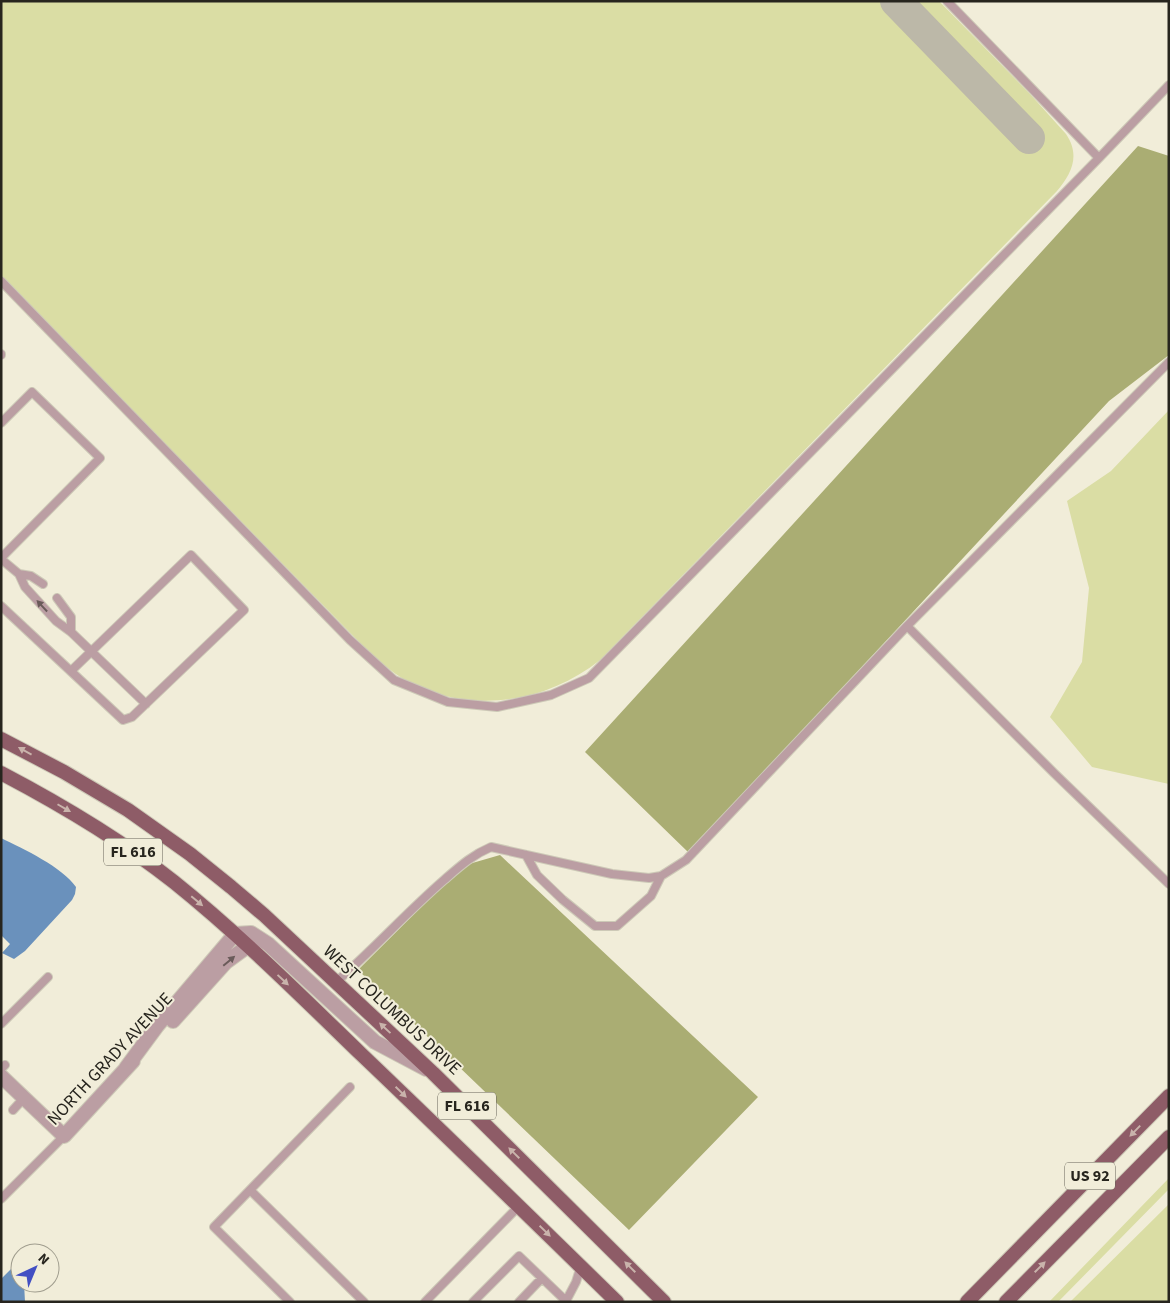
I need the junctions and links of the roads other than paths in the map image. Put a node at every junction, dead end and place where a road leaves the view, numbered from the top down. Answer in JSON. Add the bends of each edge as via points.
{"nodes":[{"id":1,"x":947,"y":1,"type":"edge"},
{"id":2,"x":1169,"y":85,"type":"edge"},
{"id":3,"x":1100,"y":158,"type":"junction"},
{"id":4,"x":1,"y":281,"type":"edge"},
{"id":5,"x":1169,"y":362,"type":"edge"},
{"id":6,"x":1,"y":423,"type":"edge"},
{"id":7,"x":1,"y":558,"type":"edge"},
{"id":8,"x":19,"y":574,"type":"junction"},
{"id":9,"x":43,"y":584,"type":"dead end"},
{"id":10,"x":57,"y":598,"type":"dead end"},
{"id":11,"x":1,"y":606,"type":"edge"},
{"id":12,"x":907,"y":626,"type":"junction"},
{"id":13,"x":71,"y":632,"type":"junction"},
{"id":14,"x":91,"y":651,"type":"junction"},
{"id":15,"x":71,"y":671,"type":"junction"},
{"id":16,"x":146,"y":704,"type":"junction"},
{"id":17,"x":1,"y":739,"type":"edge"},
{"id":18,"x":1,"y":773,"type":"edge"},
{"id":19,"x":526,"y":855,"type":"junction"},
{"id":20,"x":661,"y":876,"type":"junction"},
{"id":21,"x":1169,"y":884,"type":"edge"},
{"id":22,"x":235,"y":934,"type":"junction"},
{"id":23,"x":248,"y":946,"type":"junction"},
{"id":24,"x":48,"y":977,"type":"dead end"},
{"id":25,"x":336,"y":982,"type":"junction"},
{"id":26,"x":1,"y":1024,"type":"edge"},
{"id":27,"x":126,"y":1068,"type":"junction"},
{"id":28,"x":3,"y":1070,"type":"edge"},
{"id":29,"x":433,"y":1073,"type":"junction"},
{"id":30,"x":350,"y":1088,"type":"dead end"},
{"id":31,"x":1169,"y":1096,"type":"edge"},
{"id":32,"x":24,"y":1098,"type":"junction"},
{"id":33,"x":13,"y":1110,"type":"dead end"},
{"id":34,"x":64,"y":1136,"type":"junction"},
{"id":35,"x":1169,"y":1137,"type":"edge"},
{"id":36,"x":250,"y":1190,"type":"junction"},
{"id":37,"x":1,"y":1200,"type":"edge"},
{"id":38,"x":519,"y":1206,"type":"junction"},
{"id":39,"x":581,"y":1266,"type":"junction"},
{"id":40,"x":542,"y":1278,"type":"junction"},
{"id":41,"x":290,"y":1302,"type":"edge"},
{"id":42,"x":364,"y":1302,"type":"edge"},
{"id":43,"x":426,"y":1302,"type":"edge"},
{"id":44,"x":473,"y":1302,"type":"edge"},
{"id":45,"x":519,"y":1302,"type":"edge"},
{"id":46,"x":566,"y":1302,"type":"edge"},
{"id":47,"x":617,"y":1302,"type":"edge"},
{"id":48,"x":664,"y":1302,"type":"edge"},
{"id":49,"x":967,"y":1302,"type":"edge"},
{"id":50,"x":1006,"y":1302,"type":"edge"}],
"edges":[{"from":1,"to":3,"type":"lane"},
{"from":2,"to":3,"type":"lane"},
{"from":3,"to":4,"type":"lane","via":[[589,678],[551,695],[497,707],[448,702],[394,680],[350,640]]},
{"from":5,"to":12,"type":"lane"},
{"from":6,"to":7,"type":"lane","via":[[32,392],[100,458]]},
{"from":7,"to":8,"type":"lane"},
{"from":8,"to":9,"type":"lane","via":[[31,576]]},
{"from":13,"to":8,"type":"lane","one_way":true,"via":[[56,621],[25,587]]},
{"from":10,"to":13,"type":"lane","via":[[71,617]]},
{"from":11,"to":15,"type":"lane"},
{"from":12,"to":20,"type":"lane","via":[[686,860]]},
{"from":12,"to":21,"type":"lane"},
{"from":13,"to":14,"type":"lane"},
{"from":14,"to":15,"type":"lane"},
{"from":14,"to":16,"type":"lane"},
{"from":14,"to":16,"type":"lane","via":[[191,555],[244,610]]},
{"from":15,"to":16,"type":"lane","via":[[124,720]]},
{"from":25,"to":17,"type":"main road","name":"WEST COLUMBUS DRIVE","number":"FL 616","one_way":true,"via":[[264,915],[190,854],[135,815]]},
{"from":18,"to":22,"type":"main road","number":"FL 616","one_way":true,"via":[[118,841],[174,882]]},
{"from":19,"to":20,"type":"lane","via":[[612,874]]},
{"from":19,"to":20,"type":"lane","via":[[537,875],[595,926],[618,926],[651,896]]},
{"from":19,"to":25,"type":"lane","via":[[491,847],[475,854],[426,895]]},
{"from":22,"to":23,"type":"main road","number":"FL 616"},
{"from":22,"to":27,"type":"street"},
{"from":22,"to":29,"type":"street","via":[[251,933],[258,937],[375,1042]]},
{"from":27,"to":23,"type":"street","name":"NORTH GRADY AVENUE","one_way":true,"via":[[161,1035],[226,962]]},
{"from":23,"to":38,"type":"main road","number":"FL 616","one_way":true},
{"from":24,"to":26,"type":"lane"},
{"from":29,"to":25,"type":"main road","name":"WEST COLUMBUS DRIVE","number":"FL 616","one_way":true},
{"from":27,"to":34,"type":"street","name":"NORTH GRADY AVENUE"},
{"from":28,"to":32,"type":"street"},
{"from":48,"to":29,"type":"main road","name":"WEST COLUMBUS DRIVE","number":"FL 616","one_way":true},
{"from":30,"to":36,"type":"lane"},
{"from":31,"to":49,"type":"main road","number":"US 92","one_way":true},
{"from":32,"to":33,"type":"lane"},
{"from":32,"to":34,"type":"street"},
{"from":34,"to":37,"type":"lane","name":"NORTH GRADY AVENUE"},
{"from":50,"to":35,"type":"main road","number":"US 92","one_way":true},
{"from":36,"to":41,"type":"lane","via":[[214,1227]]},
{"from":36,"to":42,"type":"lane"},
{"from":38,"to":39,"type":"main road","number":"FL 616","one_way":true},
{"from":38,"to":43,"type":"lane"},
{"from":39,"to":46,"type":"lane"},
{"from":39,"to":47,"type":"main road","number":"FL 616"},
{"from":40,"to":44,"type":"lane","via":[[519,1256]]},
{"from":40,"to":45,"type":"lane"},
{"from":40,"to":46,"type":"lane"}]}
